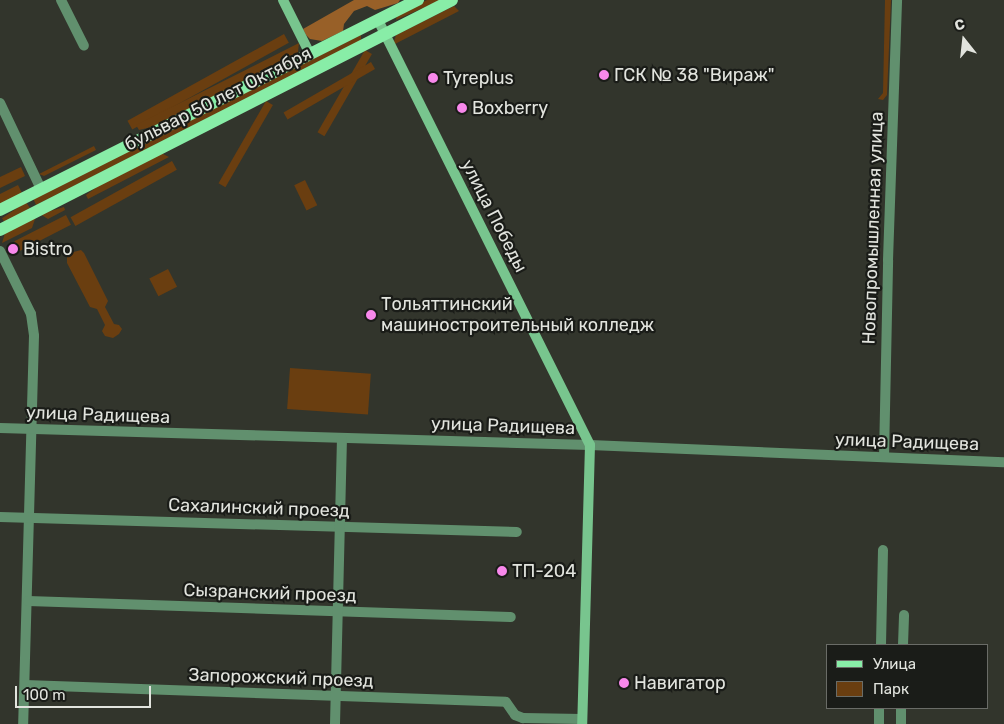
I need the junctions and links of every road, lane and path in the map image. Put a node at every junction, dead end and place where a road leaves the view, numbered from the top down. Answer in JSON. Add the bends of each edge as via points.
{"nodes":[{"id":1,"x":61,"y":0,"type":"edge"},
{"id":2,"x":283,"y":0,"type":"edge"},
{"id":3,"x":418,"y":0,"type":"edge"},
{"id":4,"x":452,"y":0,"type":"edge"},
{"id":5,"x":897,"y":0,"type":"edge"},
{"id":6,"x":378,"y":20,"type":"junction"},
{"id":7,"x":385,"y":34,"type":"junction"},
{"id":8,"x":84,"y":46,"type":"dead end"},
{"id":9,"x":310,"y":54,"type":"junction"},
{"id":10,"x":0,"y":103,"type":"edge"},
{"id":11,"x":41,"y":189,"type":"junction"},
{"id":12,"x":0,"y":210,"type":"edge"},
{"id":13,"x":0,"y":230,"type":"edge"},
{"id":14,"x":0,"y":251,"type":"edge"},
{"id":15,"x":0,"y":428,"type":"edge"},
{"id":16,"x":32,"y":429,"type":"junction"},
{"id":17,"x":342,"y":439,"type":"junction"},
{"id":18,"x":590,"y":445,"type":"junction"},
{"id":19,"x":884,"y":457,"type":"junction"},
{"id":20,"x":1004,"y":462,"type":"edge"},
{"id":21,"x":0,"y":517,"type":"edge"},
{"id":22,"x":29,"y":518,"type":"junction"},
{"id":23,"x":339,"y":527,"type":"junction"},
{"id":24,"x":517,"y":532,"type":"dead end"},
{"id":25,"x":883,"y":550,"type":"dead end"},
{"id":26,"x":28,"y":601,"type":"junction"},
{"id":27,"x":336,"y":611,"type":"junction"},
{"id":28,"x":904,"y":615,"type":"dead end"},
{"id":29,"x":511,"y":618,"type":"dead end"},
{"id":30,"x":881,"y":644,"type":"edge"},
{"id":31,"x":903,"y":644,"type":"edge"},
{"id":32,"x":25,"y":685,"type":"junction"},
{"id":33,"x":336,"y":696,"type":"junction"},
{"id":34,"x":880,"y":709,"type":"edge"},
{"id":35,"x":901,"y":709,"type":"edge"},
{"id":36,"x":582,"y":722,"type":"edge"},
{"id":37,"x":23,"y":724,"type":"edge"},
{"id":38,"x":335,"y":724,"type":"edge"},
{"id":39,"x":879,"y":724,"type":"edge"},
{"id":40,"x":901,"y":724,"type":"edge"}],
"edges":[{"from":1,"to":8,"type":"street"},
{"from":2,"to":9,"type":"main road"},
{"from":3,"to":6,"type":"main road","name":"бульвар 50 лет Октября"},
{"from":4,"to":7,"type":"main road","name":"бульвар 50 лет Октября"},
{"from":5,"to":19,"type":"street","name":"Новопромышленная улица"},
{"from":6,"to":7,"type":"main road","name":"улица Победы"},
{"from":6,"to":9,"type":"main road","name":"бульвар 50 лет Октября"},
{"from":7,"to":13,"type":"main road","name":"бульвар 50 лет Октября"},
{"from":7,"to":18,"type":"main road","name":"улица Победы"},
{"from":9,"to":11,"type":"main road","name":"бульвар 50 лет Октября"},
{"from":10,"to":11,"type":"street"},
{"from":11,"to":12,"type":"main road","name":"бульвар 50 лет Октября"},
{"from":14,"to":16,"type":"street","via":[[31,314],[35,365]]},
{"from":15,"to":16,"type":"street","name":"улица Радищева"},
{"from":16,"to":17,"type":"street","name":"улица Радищева"},
{"from":16,"to":22,"type":"street"},
{"from":17,"to":18,"type":"street","name":"улица Радищева"},
{"from":17,"to":23,"type":"street"},
{"from":18,"to":19,"type":"street","name":"улица Радищева"},
{"from":18,"to":36,"type":"main road","name":"улица Победы"},
{"from":19,"to":20,"type":"street","name":"улица Радищева"},
{"from":21,"to":22,"type":"street","name":"Сахалинский проезд"},
{"from":22,"to":23,"type":"street","name":"Сахалинский проезд"},
{"from":22,"to":26,"type":"street"},
{"from":23,"to":24,"type":"street","name":"Сахалинский проезд"},
{"from":23,"to":27,"type":"street"},
{"from":25,"to":30,"type":"street"},
{"from":26,"to":27,"type":"street","name":"Сызранский проезд"},
{"from":26,"to":32,"type":"street"},
{"from":27,"to":29,"type":"street","name":"Сызранский проезд"},
{"from":27,"to":33,"type":"street"},
{"from":28,"to":31,"type":"street"},
{"from":32,"to":33,"type":"street","name":"Запорожский проезд"},
{"from":32,"to":37,"type":"street"},
{"from":33,"to":36,"type":"street","name":"Запорожский проезд","via":[[506,702],[515,715],[523,718]]},
{"from":33,"to":38,"type":"street"},
{"from":34,"to":39,"type":"street"},
{"from":35,"to":40,"type":"street"}]}
